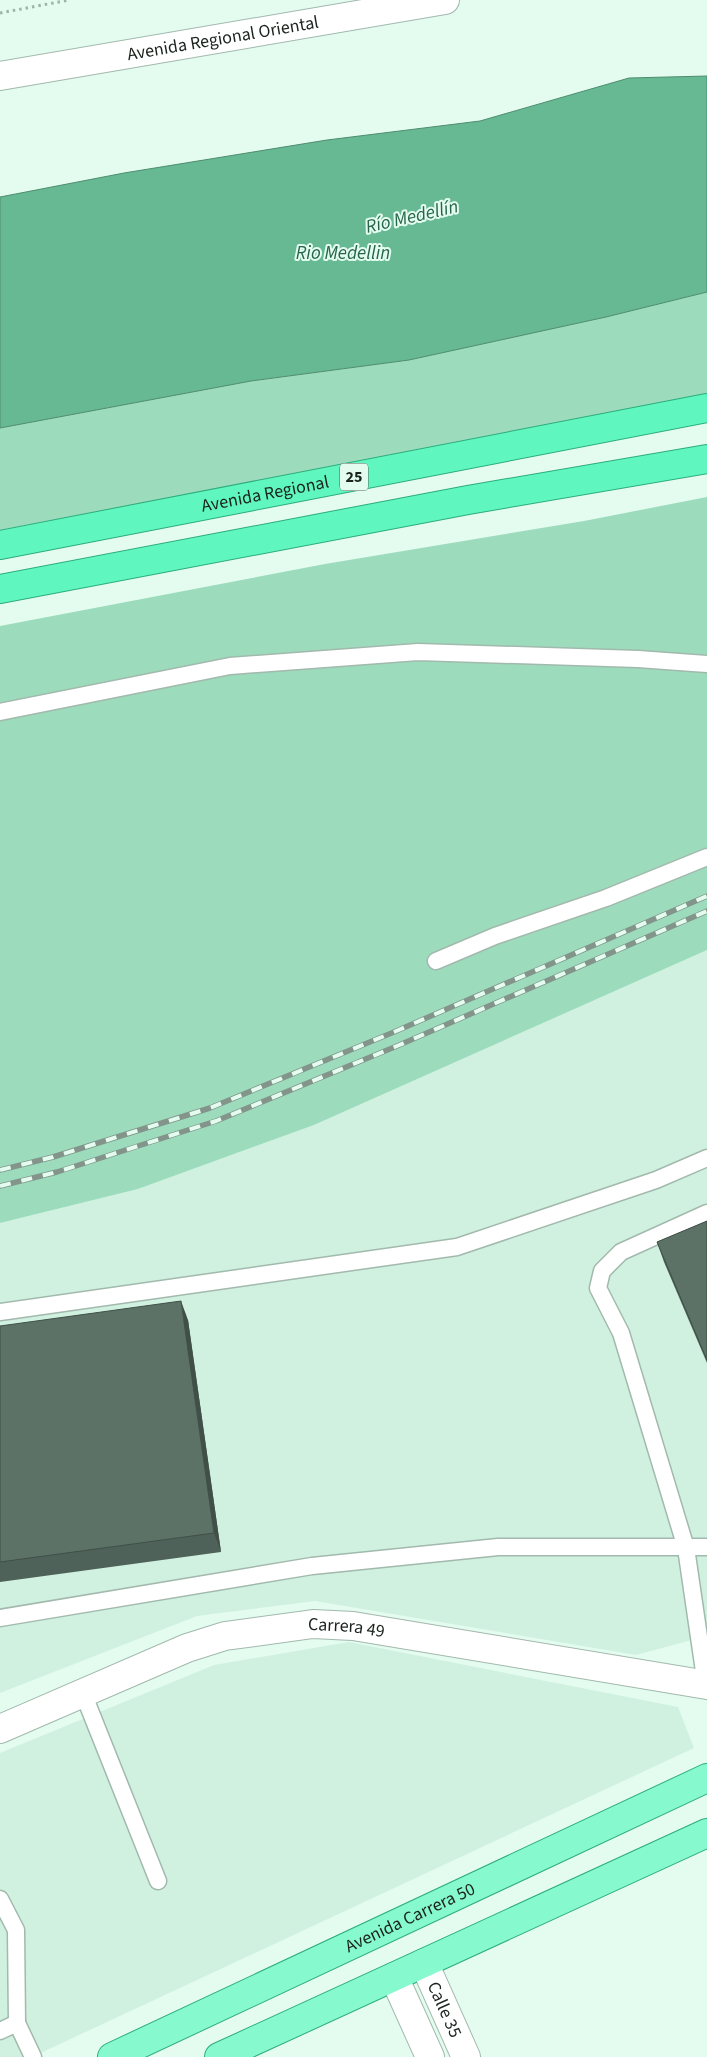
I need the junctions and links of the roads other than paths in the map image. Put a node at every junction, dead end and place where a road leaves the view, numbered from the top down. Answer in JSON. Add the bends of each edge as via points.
{"nodes":[{"id":1,"x":446,"y":0,"type":"edge"},
{"id":2,"x":0,"y":76,"type":"edge"},
{"id":3,"x":707,"y":408,"type":"edge"},
{"id":4,"x":707,"y":459,"type":"edge"},
{"id":5,"x":0,"y":545,"type":"edge"},
{"id":6,"x":0,"y":589,"type":"edge"},
{"id":7,"x":707,"y":664,"type":"edge"},
{"id":8,"x":0,"y":712,"type":"edge"},
{"id":9,"x":707,"y":857,"type":"edge"},
{"id":10,"x":436,"y":961,"type":"dead end"},
{"id":11,"x":707,"y":1158,"type":"edge"},
{"id":12,"x":707,"y":1213,"type":"edge"},
{"id":13,"x":0,"y":1312,"type":"edge"},
{"id":14,"x":707,"y":1547,"type":"edge"},
{"id":15,"x":686,"y":1548,"type":"junction"},
{"id":16,"x":0,"y":1618,"type":"edge"},
{"id":17,"x":706,"y":1685,"type":"edge"},
{"id":18,"x":83,"y":1692,"type":"junction"},
{"id":19,"x":0,"y":1729,"type":"edge"},
{"id":20,"x":707,"y":1778,"type":"edge"},
{"id":21,"x":707,"y":1833,"type":"edge"},
{"id":22,"x":158,"y":1880,"type":"dead end"},
{"id":23,"x":0,"y":1899,"type":"edge"},
{"id":24,"x":424,"y":1963,"type":"junction"},
{"id":25,"x":394,"y":1977,"type":"junction"},
{"id":26,"x":17,"y":2023,"type":"junction"},
{"id":27,"x":0,"y":2031,"type":"edge"},
{"id":28,"x":33,"y":2057,"type":"edge"},
{"id":29,"x":112,"y":2057,"type":"edge"},
{"id":30,"x":220,"y":2057,"type":"edge"},
{"id":31,"x":430,"y":2057,"type":"edge"},
{"id":32,"x":466,"y":2057,"type":"edge"}],
"edges":[{"from":1,"to":2,"type":"street","name":"Avenida Regional Oriental"},
{"from":3,"to":5,"type":"highway","name":"Avenida Regional","number":"25"},
{"from":4,"to":6,"type":"highway","via":[[468,500]]},
{"from":7,"to":8,"type":"lane","via":[[408,653],[230,666]]},
{"from":9,"to":10,"type":"lane"},
{"from":11,"to":13,"type":"lane","via":[[656,1180],[457,1247]]},
{"from":12,"to":15,"type":"lane","via":[[621,1252],[602,1271],[598,1288],[621,1333]]},
{"from":14,"to":15,"type":"lane"},
{"from":15,"to":16,"type":"lane","via":[[498,1547],[312,1566]]},
{"from":15,"to":17,"type":"lane"},
{"from":17,"to":18,"type":"street","name":"Carrera 49","via":[[353,1626],[313,1624],[225,1636],[187,1648]]},
{"from":18,"to":19,"type":"street","name":"Carrera 49"},
{"from":18,"to":22,"type":"lane"},
{"from":20,"to":29,"type":"main road","name":"Avenida Carrera 50"},
{"from":21,"to":24,"type":"main road"},
{"from":23,"to":26,"type":"lane","via":[[16,1930]]},
{"from":24,"to":25,"type":"main road"},
{"from":24,"to":32,"type":"street","name":"Calle 35"},
{"from":25,"to":30,"type":"main road"},
{"from":25,"to":31,"type":"street","name":"Calle 35"},
{"from":26,"to":27,"type":"lane"},
{"from":26,"to":28,"type":"lane"}]}
